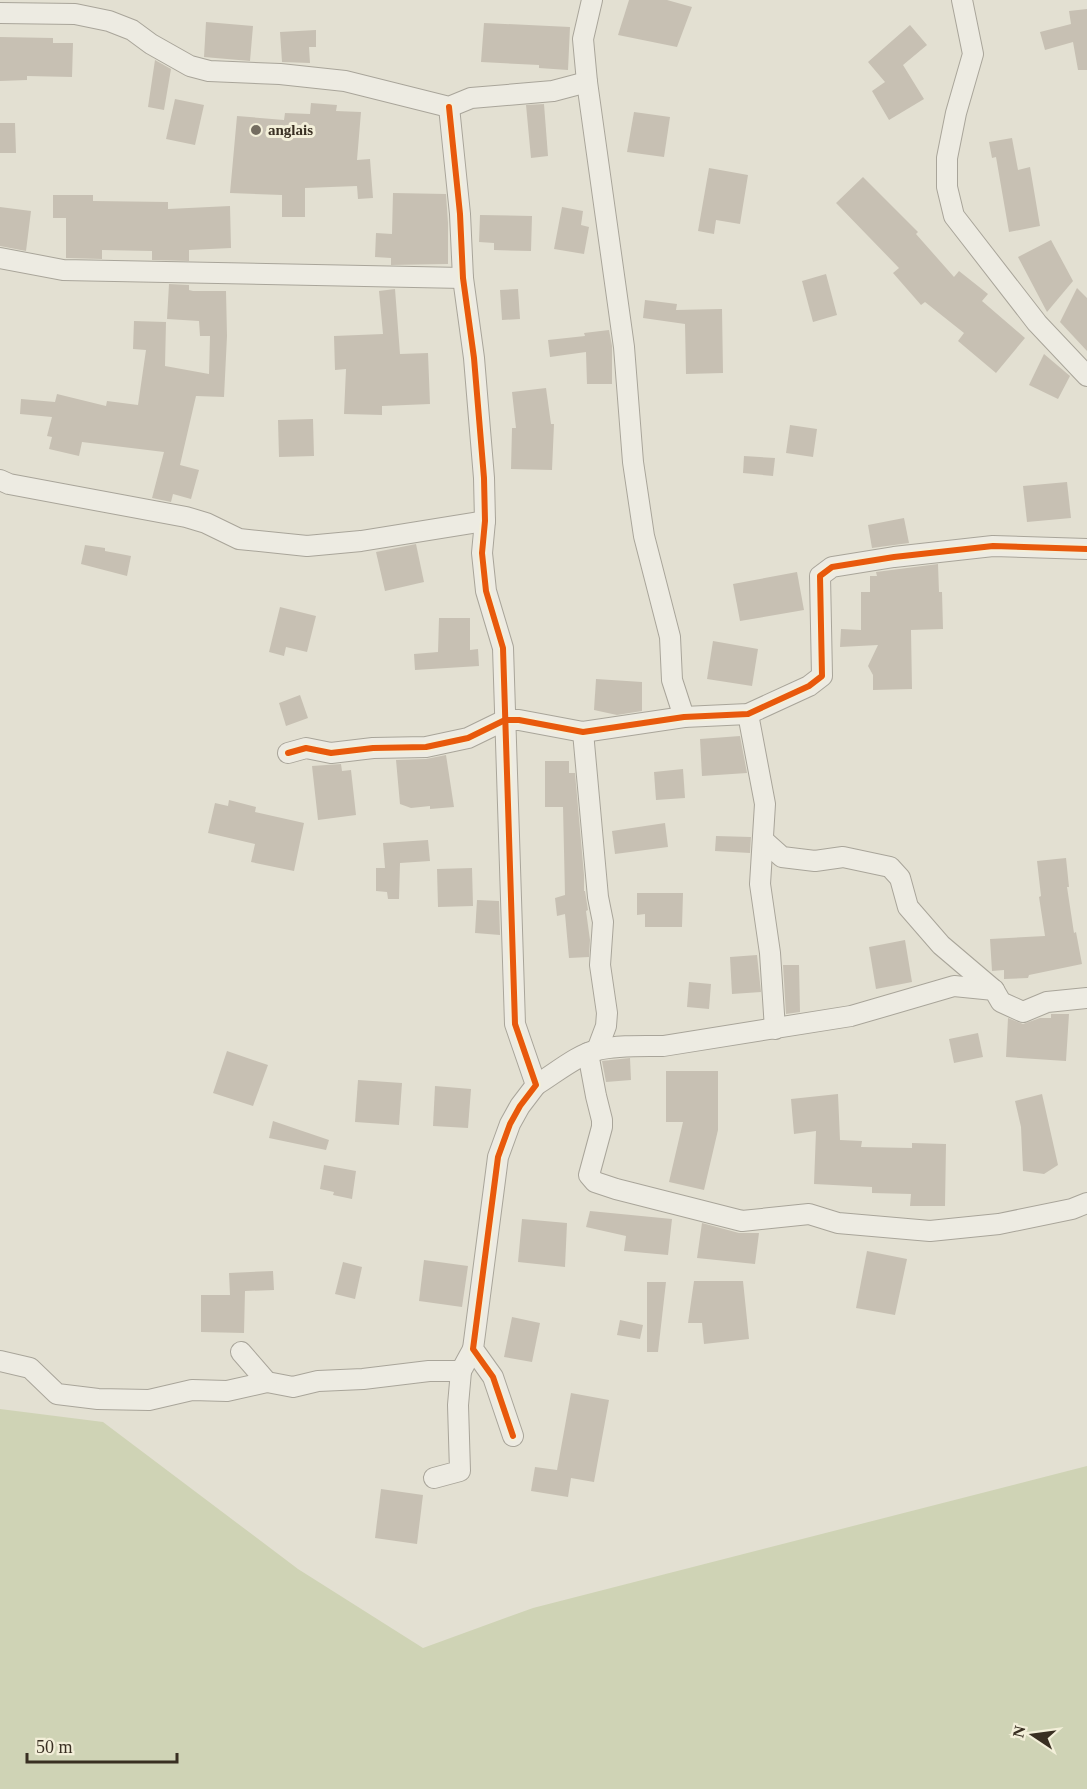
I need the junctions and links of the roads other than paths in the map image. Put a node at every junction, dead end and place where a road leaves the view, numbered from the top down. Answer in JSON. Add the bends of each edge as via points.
{"nodes":[{"id":1,"x":592,"y":0,"type":"edge"},
{"id":2,"x":962,"y":0,"type":"edge"},
{"id":3,"x":0,"y":13,"type":"edge"},
{"id":4,"x":587,"y":82,"type":"junction"},
{"id":5,"x":449,"y":107,"type":"junction"},
{"id":6,"x":0,"y":258,"type":"edge"},
{"id":7,"x":463,"y":279,"type":"junction"},
{"id":8,"x":1087,"y":376,"type":"edge"},
{"id":9,"x":0,"y":480,"type":"edge"},
{"id":10,"x":485,"y":521,"type":"junction"},
{"id":11,"x":1087,"y":549,"type":"edge"},
{"id":12,"x":748,"y":714,"type":"junction"},
{"id":13,"x":684,"y":717,"type":"junction"},
{"id":14,"x":505,"y":720,"type":"junction"},
{"id":15,"x":583,"y":732,"type":"junction"},
{"id":16,"x":288,"y":753,"type":"dead end"},
{"id":17,"x":763,"y":840,"type":"junction"},
{"id":18,"x":994,"y":990,"type":"junction"},
{"id":19,"x":1087,"y":998,"type":"edge"},
{"id":20,"x":775,"y":1029,"type":"junction"},
{"id":21,"x":592,"y":1052,"type":"junction"},
{"id":22,"x":536,"y":1085,"type":"junction"},
{"id":23,"x":1087,"y":1203,"type":"edge"},
{"id":24,"x":473,"y":1349,"type":"junction"},
{"id":25,"x":241,"y":1352,"type":"dead end"},
{"id":26,"x":0,"y":1361,"type":"edge"},
{"id":27,"x":461,"y":1371,"type":"junction"},
{"id":28,"x":267,"y":1382,"type":"junction"},
{"id":29,"x":513,"y":1436,"type":"dead end"},
{"id":30,"x":434,"y":1478,"type":"dead end"}],
"edges":[{"from":1,"to":4,"type":"street","via":[[584,39]]},
{"from":2,"to":8,"type":"street","via":[[973,54],[947,158],[946,187],[954,216],[1036,323]]},
{"from":3,"to":5,"type":"street","via":[[75,14],[109,21],[132,30],[190,66],[210,71],[345,81]]},
{"from":4,"to":5,"type":"street","via":[[553,91],[471,98]]},
{"from":4,"to":13,"type":"street","via":[[624,347],[633,462],[644,536],[670,637],[672,680]]},
{"from":5,"to":7,"type":"street"},
{"from":6,"to":7,"type":"street","via":[[63,270]]},
{"from":7,"to":10,"type":"street","via":[[474,358]]},
{"from":9,"to":10,"type":"street","via":[[186,517],[239,540],[263,543],[307,546],[361,541]]},
{"from":10,"to":14,"type":"street","via":[[482,553],[486,591],[503,648]]},
{"from":11,"to":12,"type":"street","via":[[993,546],[832,567],[820,576],[822,676]]},
{"from":12,"to":13,"type":"street"},
{"from":12,"to":17,"type":"street","via":[[765,804]]},
{"from":13,"to":15,"type":"street"},
{"from":14,"to":15,"type":"street"},
{"from":14,"to":16,"type":"street","via":[[468,738],[426,747],[331,753],[306,748]]},
{"from":14,"to":22,"type":"street","via":[[515,1024]]},
{"from":15,"to":21,"type":"street","via":[[603,922],[600,965],[607,1013],[606,1026]]},
{"from":17,"to":18,"type":"street","via":[[782,857],[815,861],[843,857],[890,867],[900,878],[908,907],[941,945]]},
{"from":17,"to":20,"type":"street","via":[[760,884]]},
{"from":18,"to":19,"type":"street","via":[[1001,1002],[1023,1012],[1047,1002]]},
{"from":18,"to":20,"type":"street","via":[[954,986],[851,1016]]},
{"from":20,"to":21,"type":"street"},
{"from":21,"to":22,"type":"street"},
{"from":21,"to":23,"type":"street","via":[[602,1127],[589,1175],[595,1182],[616,1189],[742,1221],[809,1214],[838,1223],[930,1231],[999,1224]]},
{"from":22,"to":24,"type":"street","via":[[510,1124],[498,1156]]},
{"from":24,"to":27,"type":"street"},
{"from":24,"to":29,"type":"street","via":[[492,1377]]},
{"from":25,"to":28,"type":"street"},
{"from":26,"to":28,"type":"street","via":[[30,1368],[57,1394],[98,1399],[149,1400],[192,1390],[227,1391]]},
{"from":27,"to":28,"type":"street","via":[[318,1381],[293,1387]]},
{"from":27,"to":30,"type":"street","via":[[460,1471]]}]}
